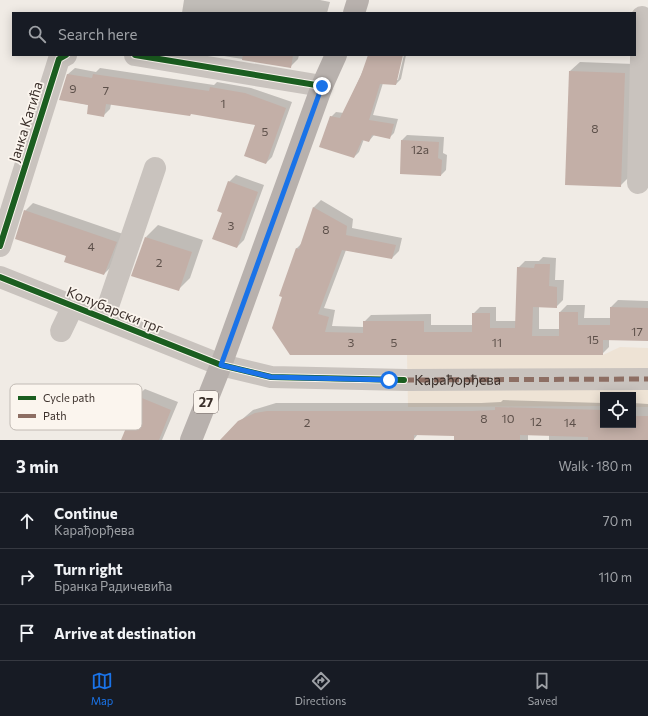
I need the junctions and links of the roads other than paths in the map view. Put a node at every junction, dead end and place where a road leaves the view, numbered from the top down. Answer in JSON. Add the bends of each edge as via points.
{"nodes":[{"id":1,"x":358,"y":0,"type":"edge"},
{"id":2,"x":354,"y":12,"type":"edge"},
{"id":3,"x":642,"y":17,"type":"edge"},
{"id":4,"x":64,"y":56,"type":"edge"},
{"id":5,"x":141,"y":56,"type":"edge"},
{"id":6,"x":336,"y":56,"type":"edge"},
{"id":7,"x":322,"y":86,"type":"junction"},
{"id":8,"x":156,"y":168,"type":"dead end"},
{"id":9,"x":638,"y":183,"type":"dead end"},
{"id":10,"x":0,"y":246,"type":"edge"},
{"id":11,"x":0,"y":277,"type":"edge"},
{"id":12,"x":73,"y":306,"type":"junction"},
{"id":13,"x":104,"y":318,"type":"junction"},
{"id":14,"x":61,"y":331,"type":"dead end"},
{"id":15,"x":221,"y":365,"type":"junction"},
{"id":16,"x":648,"y":379,"type":"edge"},
{"id":17,"x":192,"y":440,"type":"edge"}],
"edges":[{"from":1,"to":2,"type":"main road"},
{"from":3,"to":9,"type":"street"},
{"from":4,"to":10,"type":"street","name":"Јанка Катића","via":[[59,59]]},
{"from":5,"to":7,"type":"street"},
{"from":6,"to":7,"type":"main road","number":"27"},
{"from":7,"to":15,"type":"main road","number":"27"},
{"from":8,"to":13,"type":"street"},
{"from":11,"to":12,"type":"street","name":"Колубарски трг"},
{"from":12,"to":13,"type":"street","name":"Колубарски трг"},
{"from":12,"to":14,"type":"street"},
{"from":13,"to":15,"type":"street","name":"Колубарски трг"},
{"from":15,"to":16,"type":"street","name":"Карађорђева","via":[[271,377],[404,380]]},
{"from":15,"to":17,"type":"main road","number":"27"}]}
